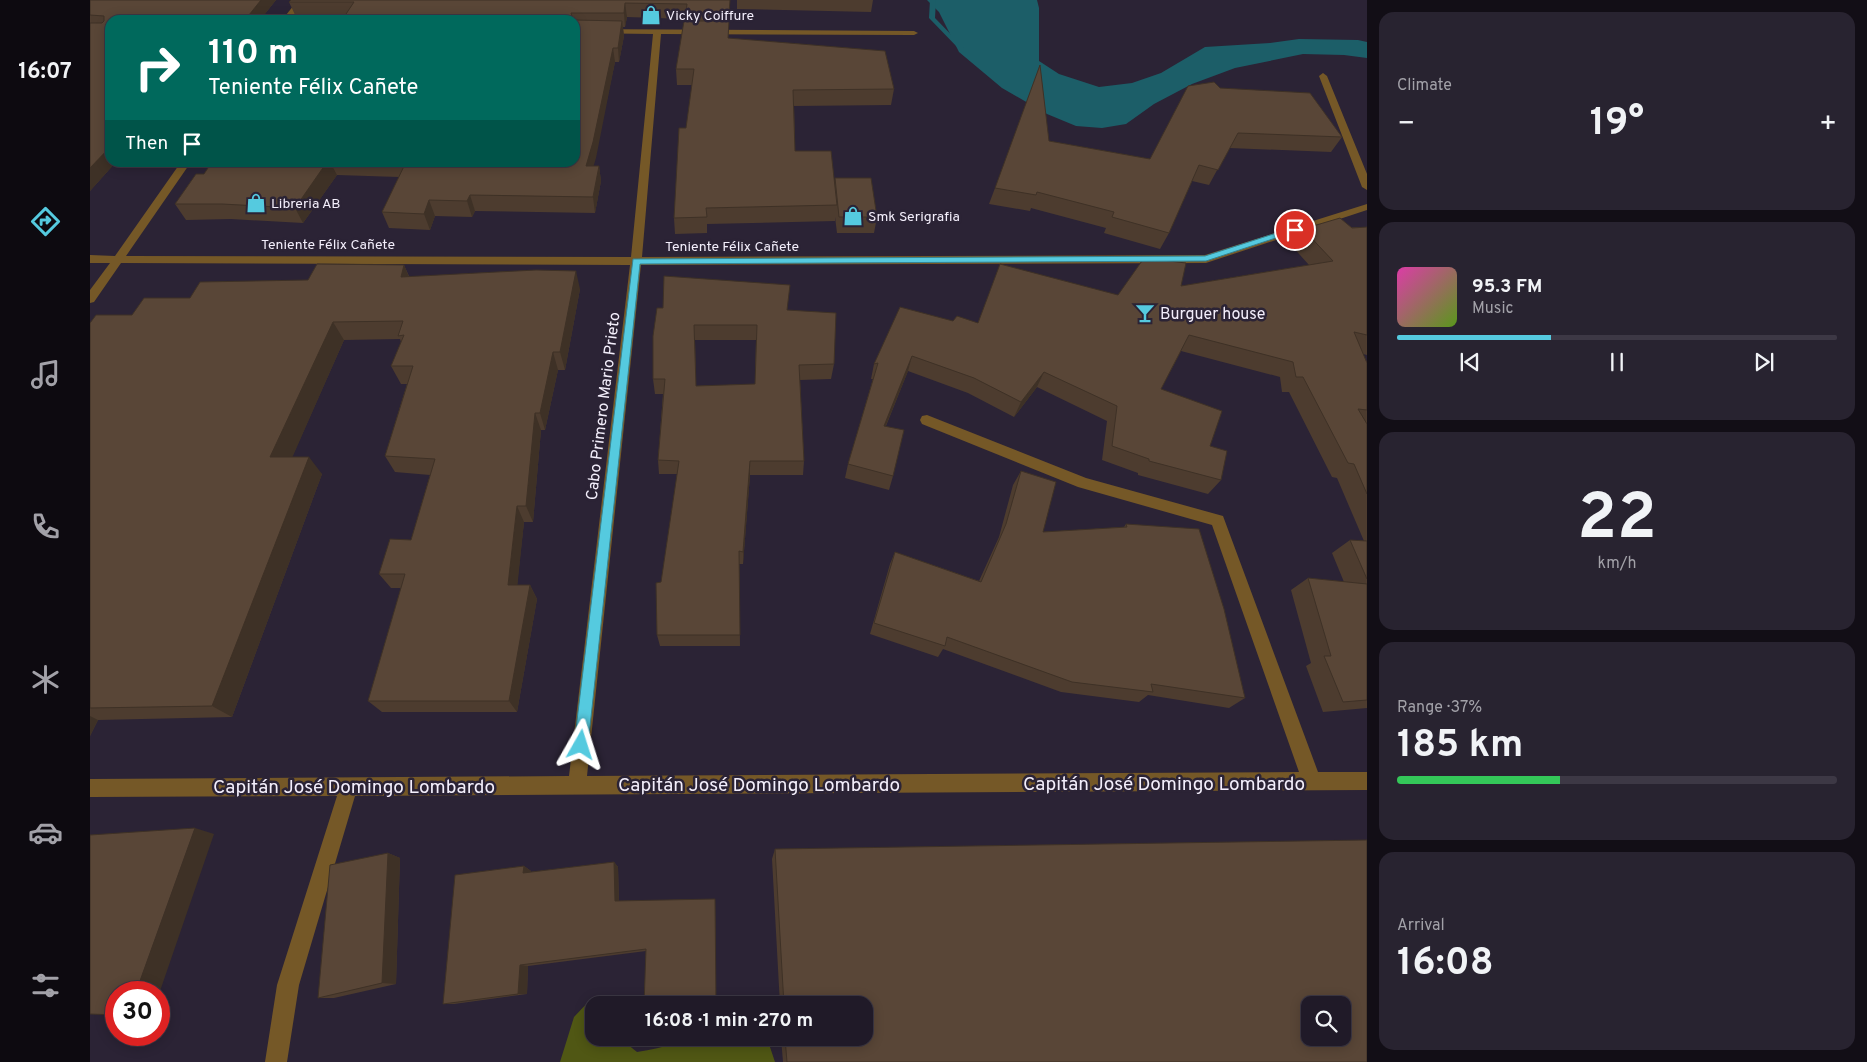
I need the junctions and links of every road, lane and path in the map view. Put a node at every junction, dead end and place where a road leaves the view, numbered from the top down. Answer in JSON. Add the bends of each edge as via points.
{"nodes":[{"id":1,"x":302,"y":0,"type":"edge"},
{"id":2,"x":290,"y":15,"type":"edge"},
{"id":3,"x":580,"y":31,"type":"edge"},
{"id":4,"x":656,"y":31,"type":"junction"},
{"id":5,"x":914,"y":33,"type":"dead end"},
{"id":6,"x":1323,"y":76,"type":"dead end"},
{"id":7,"x":183,"y":167,"type":"edge"},
{"id":8,"x":1367,"y":188,"type":"edge"},
{"id":9,"x":1367,"y":207,"type":"edge"},
{"id":10,"x":120,"y":258,"type":"junction"},
{"id":11,"x":90,"y":259,"type":"edge"},
{"id":12,"x":636,"y":261,"type":"junction"},
{"id":13,"x":90,"y":299,"type":"edge"},
{"id":14,"x":927,"y":420,"type":"dead end"},
{"id":15,"x":1367,"y":781,"type":"edge"},
{"id":16,"x":1312,"y":782,"type":"junction"},
{"id":17,"x":576,"y":784,"type":"junction"},
{"id":18,"x":349,"y":786,"type":"junction"},
{"id":19,"x":90,"y":788,"type":"edge"},
{"id":20,"x":276,"y":1062,"type":"edge"}],
"edges":[{"from":1,"to":2,"type":"street"},
{"from":3,"to":4,"type":"street"},
{"from":4,"to":5,"type":"street"},
{"from":4,"to":12,"type":"street","name":"Cabo Primero Mario Prieto"},
{"from":6,"to":8,"type":"street"},
{"from":7,"to":10,"type":"street"},
{"from":9,"to":12,"type":"street","name":"Teniente Félix Cañete","via":[[1206,259]]},
{"from":10,"to":11,"type":"street","name":"Teniente Félix Cañete"},
{"from":10,"to":12,"type":"street","name":"Teniente Félix Cañete"},
{"from":10,"to":13,"type":"street"},
{"from":12,"to":17,"type":"street","name":"Cabo Primero Mario Prieto"},
{"from":14,"to":16,"type":"street","via":[[1083,483],[1218,520]]},
{"from":15,"to":16,"type":"street","name":"Capitán José Domingo Lombardo"},
{"from":16,"to":17,"type":"street","name":"Capitán José Domingo Lombardo"},
{"from":17,"to":18,"type":"street","name":"Capitán José Domingo Lombardo"},
{"from":18,"to":19,"type":"street","name":"Capitán José Domingo Lombardo"},
{"from":18,"to":20,"type":"street","via":[[288,986]]}]}
